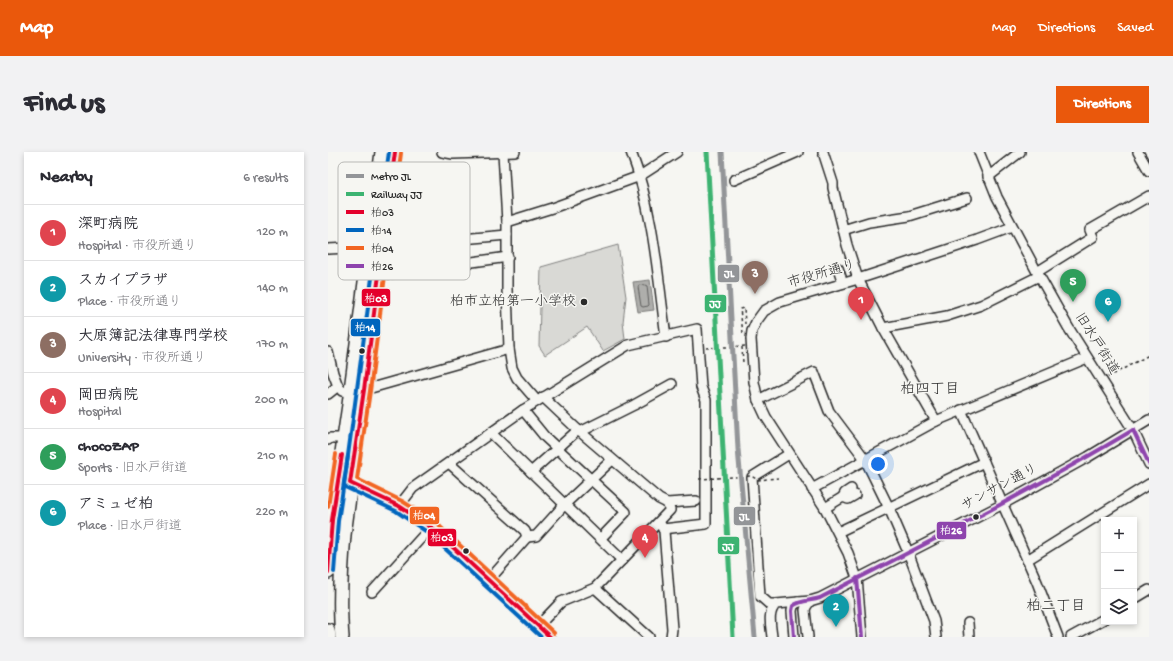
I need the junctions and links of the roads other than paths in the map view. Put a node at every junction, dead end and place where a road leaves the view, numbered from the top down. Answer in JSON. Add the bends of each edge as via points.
{"nodes":[{"id":1,"x":382,"y":152,"type":"edge"},
{"id":2,"x":395,"y":152,"type":"edge"},
{"id":3,"x":442,"y":152,"type":"edge"},
{"id":4,"x":514,"y":152,"type":"edge"},
{"id":5,"x":631,"y":152,"type":"edge"},
{"id":6,"x":677,"y":152,"type":"edge"},
{"id":7,"x":798,"y":152,"type":"edge"},
{"id":8,"x":823,"y":152,"type":"edge"},
{"id":9,"x":979,"y":152,"type":"edge"},
{"id":10,"x":1020,"y":152,"type":"edge"},
{"id":11,"x":1138,"y":152,"type":"edge"},
{"id":12,"x":503,"y":153,"type":"edge"},
{"id":13,"x":381,"y":162,"type":"edge"},
{"id":14,"x":394,"y":162,"type":"edge"},
{"id":15,"x":1149,"y":171,"type":"edge"},
{"id":16,"x":640,"y":176,"type":"junction"},
{"id":17,"x":988,"y":177,"type":"junction"},
{"id":18,"x":734,"y":180,"type":"dead end"},
{"id":19,"x":1149,"y":196,"type":"edge"},
{"id":20,"x":966,"y":198,"type":"dead end"},
{"id":21,"x":507,"y":222,"type":"junction"},
{"id":22,"x":1012,"y":227,"type":"junction"},
{"id":23,"x":843,"y":230,"type":"junction"},
{"id":24,"x":507,"y":235,"type":"junction"},
{"id":25,"x":470,"y":238,"type":"edge"},
{"id":26,"x":328,"y":249,"type":"edge"},
{"id":27,"x":338,"y":249,"type":"edge"},
{"id":28,"x":508,"y":257,"type":"junction"},
{"id":29,"x":470,"y":263,"type":"edge"},
{"id":30,"x":838,"y":268,"type":"dead end"},
{"id":31,"x":1038,"y":274,"type":"junction"},
{"id":32,"x":858,"y":279,"type":"junction"},
{"id":33,"x":367,"y":280,"type":"edge"},
{"id":34,"x":378,"y":280,"type":"edge"},
{"id":35,"x":843,"y":283,"type":"junction"},
{"id":36,"x":883,"y":328,"type":"junction"},
{"id":37,"x":666,"y":337,"type":"junction"},
{"id":38,"x":509,"y":350,"type":"junction"},
{"id":39,"x":328,"y":352,"type":"edge"},
{"id":40,"x":1087,"y":358,"type":"junction"},
{"id":41,"x":672,"y":384,"type":"dead end"},
{"id":42,"x":338,"y":386,"type":"junction"},
{"id":43,"x":359,"y":392,"type":"junction"},
{"id":44,"x":328,"y":394,"type":"edge"},
{"id":45,"x":540,"y":399,"type":"junction"},
{"id":46,"x":758,"y":400,"type":"junction"},
{"id":47,"x":523,"y":410,"type":"junction"},
{"id":48,"x":961,"y":410,"type":"junction"},
{"id":49,"x":1149,"y":420,"type":"edge"},
{"id":50,"x":936,"y":421,"type":"junction"},
{"id":51,"x":1132,"y":430,"type":"junction"},
{"id":52,"x":579,"y":431,"type":"junction"},
{"id":53,"x":491,"y":433,"type":"junction"},
{"id":54,"x":344,"y":438,"type":"junction"},
{"id":55,"x":328,"y":440,"type":"edge"},
{"id":56,"x":558,"y":448,"type":"junction"},
{"id":57,"x":789,"y":454,"type":"junction"},
{"id":58,"x":612,"y":460,"type":"junction"},
{"id":59,"x":865,"y":460,"type":"junction"},
{"id":60,"x":984,"y":462,"type":"junction"},
{"id":61,"x":449,"y":463,"type":"junction"},
{"id":62,"x":1149,"y":464,"type":"edge"},
{"id":63,"x":532,"y":472,"type":"junction"},
{"id":64,"x":591,"y":479,"type":"junction"},
{"id":65,"x":344,"y":482,"type":"junction"},
{"id":66,"x":1149,"y":484,"type":"edge"},
{"id":67,"x":812,"y":489,"type":"junction"},
{"id":68,"x":853,"y":492,"type":"dead end"},
{"id":69,"x":696,"y":501,"type":"dead end"},
{"id":70,"x":667,"y":503,"type":"junction"},
{"id":71,"x":566,"y":504,"type":"junction"},
{"id":72,"x":1003,"y":504,"type":"junction"},
{"id":73,"x":399,"y":506,"type":"junction"},
{"id":74,"x":825,"y":508,"type":"junction"},
{"id":75,"x":889,"y":508,"type":"junction"},
{"id":76,"x":661,"y":526,"type":"junction"},
{"id":77,"x":431,"y":527,"type":"junction"},
{"id":78,"x":838,"y":532,"type":"junction"},
{"id":79,"x":527,"y":537,"type":"junction"},
{"id":80,"x":601,"y":538,"type":"junction"},
{"id":81,"x":328,"y":552,"type":"edge"},
{"id":82,"x":908,"y":552,"type":"junction"},
{"id":83,"x":622,"y":560,"type":"junction"},
{"id":84,"x":1027,"y":560,"type":"junction"},
{"id":85,"x":328,"y":572,"type":"edge"},
{"id":86,"x":857,"y":578,"type":"junction"},
{"id":87,"x":489,"y":580,"type":"junction"},
{"id":88,"x":595,"y":588,"type":"junction"},
{"id":89,"x":1149,"y":590,"type":"edge"},
{"id":90,"x":372,"y":592,"type":"dead end"},
{"id":91,"x":1137,"y":596,"type":"edge"},
{"id":92,"x":810,"y":601,"type":"junction"},
{"id":93,"x":798,"y":602,"type":"junction"},
{"id":94,"x":776,"y":604,"type":"junction"},
{"id":95,"x":1101,"y":621,"type":"edge"},
{"id":96,"x":968,"y":623,"type":"dead end"},
{"id":97,"x":538,"y":626,"type":"junction"},
{"id":98,"x":328,"y":630,"type":"edge"},
{"id":99,"x":329,"y":637,"type":"edge"},
{"id":100,"x":342,"y":637,"type":"edge"},
{"id":101,"x":550,"y":637,"type":"edge"},
{"id":102,"x":649,"y":637,"type":"edge"},
{"id":103,"x":671,"y":637,"type":"edge"},
{"id":104,"x":772,"y":637,"type":"edge"},
{"id":105,"x":794,"y":637,"type":"edge"},
{"id":106,"x":808,"y":637,"type":"edge"},
{"id":107,"x":862,"y":637,"type":"edge"},
{"id":108,"x":936,"y":637,"type":"edge"},
{"id":109,"x":969,"y":637,"type":"edge"},
{"id":110,"x":1058,"y":637,"type":"edge"},
{"id":111,"x":1071,"y":637,"type":"edge"}],
"edges":[{"from":1,"to":13,"type":"highway"},
{"from":2,"to":14,"type":"highway"},
{"from":3,"to":12,"type":"street"},
{"from":4,"to":12,"type":"street"},
{"from":5,"to":16,"type":"street"},
{"from":6,"to":16,"type":"street"},
{"from":7,"to":18,"type":"street"},
{"from":8,"to":23,"type":"street"},
{"from":9,"to":17,"type":"street","name":"旧水戸街道"},
{"from":10,"to":17,"type":"street"},
{"from":11,"to":15,"type":"street"},
{"from":12,"to":21,"type":"street"},
{"from":16,"to":21,"type":"street"},
{"from":16,"to":37,"type":"street","via":[[654,248]]},
{"from":17,"to":22,"type":"street","name":"旧水戸街道"},
{"from":19,"to":31,"type":"street","via":[[1090,230],[1093,237]]},
{"from":20,"to":23,"type":"street","via":[[909,216],[869,222]]},
{"from":21,"to":24,"type":"street"},
{"from":22,"to":31,"type":"street","name":"旧水戸街道"},
{"from":22,"to":32,"type":"street","name":"市役所通り"},
{"from":23,"to":32,"type":"street"},
{"from":24,"to":25,"type":"street"},
{"from":24,"to":28,"type":"street"},
{"from":26,"to":27,"type":"street"},
{"from":28,"to":29,"type":"street"},
{"from":28,"to":38,"type":"street"},
{"from":30,"to":35,"type":"street"},
{"from":31,"to":36,"type":"street","via":[[981,305],[961,312]]},
{"from":31,"to":40,"type":"street","name":"旧水戸街道"},
{"from":32,"to":35,"type":"street","name":"市役所通り"},
{"from":32,"to":36,"type":"street"},
{"from":33,"to":43,"type":"highway"},
{"from":34,"to":43,"type":"highway"},
{"from":35,"to":46,"type":"street","name":"市役所通り","via":[[780,302],[764,311],[754,326],[751,340]]},
{"from":36,"to":50,"type":"street"},
{"from":37,"to":45,"type":"street","via":[[628,345]]},
{"from":37,"to":76,"type":"street","via":[[701,328],[701,387],[706,400],[706,524]]},
{"from":38,"to":43,"type":"street"},
{"from":38,"to":45,"type":"street","via":[[512,368],[517,378]]},
{"from":39,"to":42,"type":"street"},
{"from":40,"to":48,"type":"street"},
{"from":40,"to":51,"type":"street","name":"旧水戸街道"},
{"from":41,"to":52,"type":"street"},
{"from":42,"to":43,"type":"street","via":[[342,391]]},
{"from":42,"to":44,"type":"street"},
{"from":43,"to":54,"type":"highway"},
{"from":43,"to":65,"type":"highway"},
{"from":45,"to":47,"type":"street"},
{"from":45,"to":52,"type":"street"},
{"from":46,"to":57,"type":"street","name":"市役所通り"},
{"from":46,"to":59,"type":"street","via":[[814,372],[829,411]]},
{"from":47,"to":53,"type":"street"},
{"from":47,"to":56,"type":"street","via":[[545,437]]},
{"from":48,"to":50,"type":"street"},
{"from":48,"to":60,"type":"street"},
{"from":49,"to":51,"type":"street","name":"サンサン通り"},
{"from":50,"to":59,"type":"street"},
{"from":51,"to":62,"type":"street","name":"旧水戸街道"},
{"from":51,"to":72,"type":"street","name":"サンサン通り"},
{"from":52,"to":56,"type":"street"},
{"from":52,"to":58,"type":"street"},
{"from":53,"to":61,"type":"street"},
{"from":53,"to":63,"type":"street"},
{"from":54,"to":55,"type":"street"},
{"from":54,"to":65,"type":"highway"},
{"from":56,"to":63,"type":"street"},
{"from":56,"to":64,"type":"street"},
{"from":57,"to":67,"type":"street","name":"市役所通り"},
{"from":57,"to":94,"type":"street","via":[[752,476],[760,596],[769,604]]},
{"from":58,"to":64,"type":"street"},
{"from":58,"to":70,"type":"street"},
{"from":59,"to":67,"type":"street"},
{"from":59,"to":75,"type":"street"},
{"from":60,"to":72,"type":"street"},
{"from":60,"to":75,"type":"street"},
{"from":61,"to":73,"type":"street","via":[[413,488]]},
{"from":61,"to":79,"type":"street","via":[[525,531]]},
{"from":63,"to":71,"type":"street"},
{"from":64,"to":71,"type":"street"},
{"from":64,"to":80,"type":"street","via":[[626,512]]},
{"from":65,"to":73,"type":"street"},
{"from":65,"to":81,"type":"highway"},
{"from":65,"to":100,"type":"highway","via":[[340,609]]},
{"from":66,"to":84,"type":"street"},
{"from":67,"to":74,"type":"street","name":"市役所通り"},
{"from":68,"to":74,"type":"street","via":[[848,499],[843,497]]},
{"from":69,"to":70,"type":"street"},
{"from":70,"to":76,"type":"street","via":[[670,510]]},
{"from":71,"to":79,"type":"street","via":[[536,536]]},
{"from":71,"to":80,"type":"street"},
{"from":72,"to":82,"type":"street","name":"サンサン通り"},
{"from":72,"to":84,"type":"street"},
{"from":73,"to":77,"type":"street"},
{"from":74,"to":78,"type":"street","name":"市役所通り"},
{"from":75,"to":78,"type":"street"},
{"from":75,"to":82,"type":"street"},
{"from":76,"to":83,"type":"street"},
{"from":76,"to":103,"type":"street"},
{"from":77,"to":87,"type":"street"},
{"from":77,"to":90,"type":"street"},
{"from":78,"to":86,"type":"street","name":"市役所通り","via":[[847,542]]},
{"from":79,"to":87,"type":"street"},
{"from":80,"to":83,"type":"street"},
{"from":81,"to":85,"type":"highway"},
{"from":82,"to":86,"type":"street","name":"サンサン通り"},
{"from":82,"to":108,"type":"street","via":[[934,622]]},
{"from":83,"to":88,"type":"street"},
{"from":84,"to":110,"type":"street"},
{"from":86,"to":92,"type":"street","name":"サンサン通り"},
{"from":86,"to":107,"type":"street","name":"市役所通り"},
{"from":87,"to":97,"type":"street"},
{"from":88,"to":97,"type":"street","via":[[561,602]]},
{"from":88,"to":102,"type":"street"},
{"from":89,"to":91,"type":"street"},
{"from":92,"to":93,"type":"street","name":"サンサン通り"},
{"from":92,"to":106,"type":"street","via":[[805,610]]},
{"from":93,"to":94,"type":"street","name":"サンサン通り"},
{"from":93,"to":105,"type":"street","via":[[792,610]]},
{"from":94,"to":104,"type":"street","via":[[770,614]]},
{"from":95,"to":111,"type":"street"},
{"from":96,"to":109,"type":"street"},
{"from":97,"to":101,"type":"street"},
{"from":98,"to":99,"type":"highway"}]}
